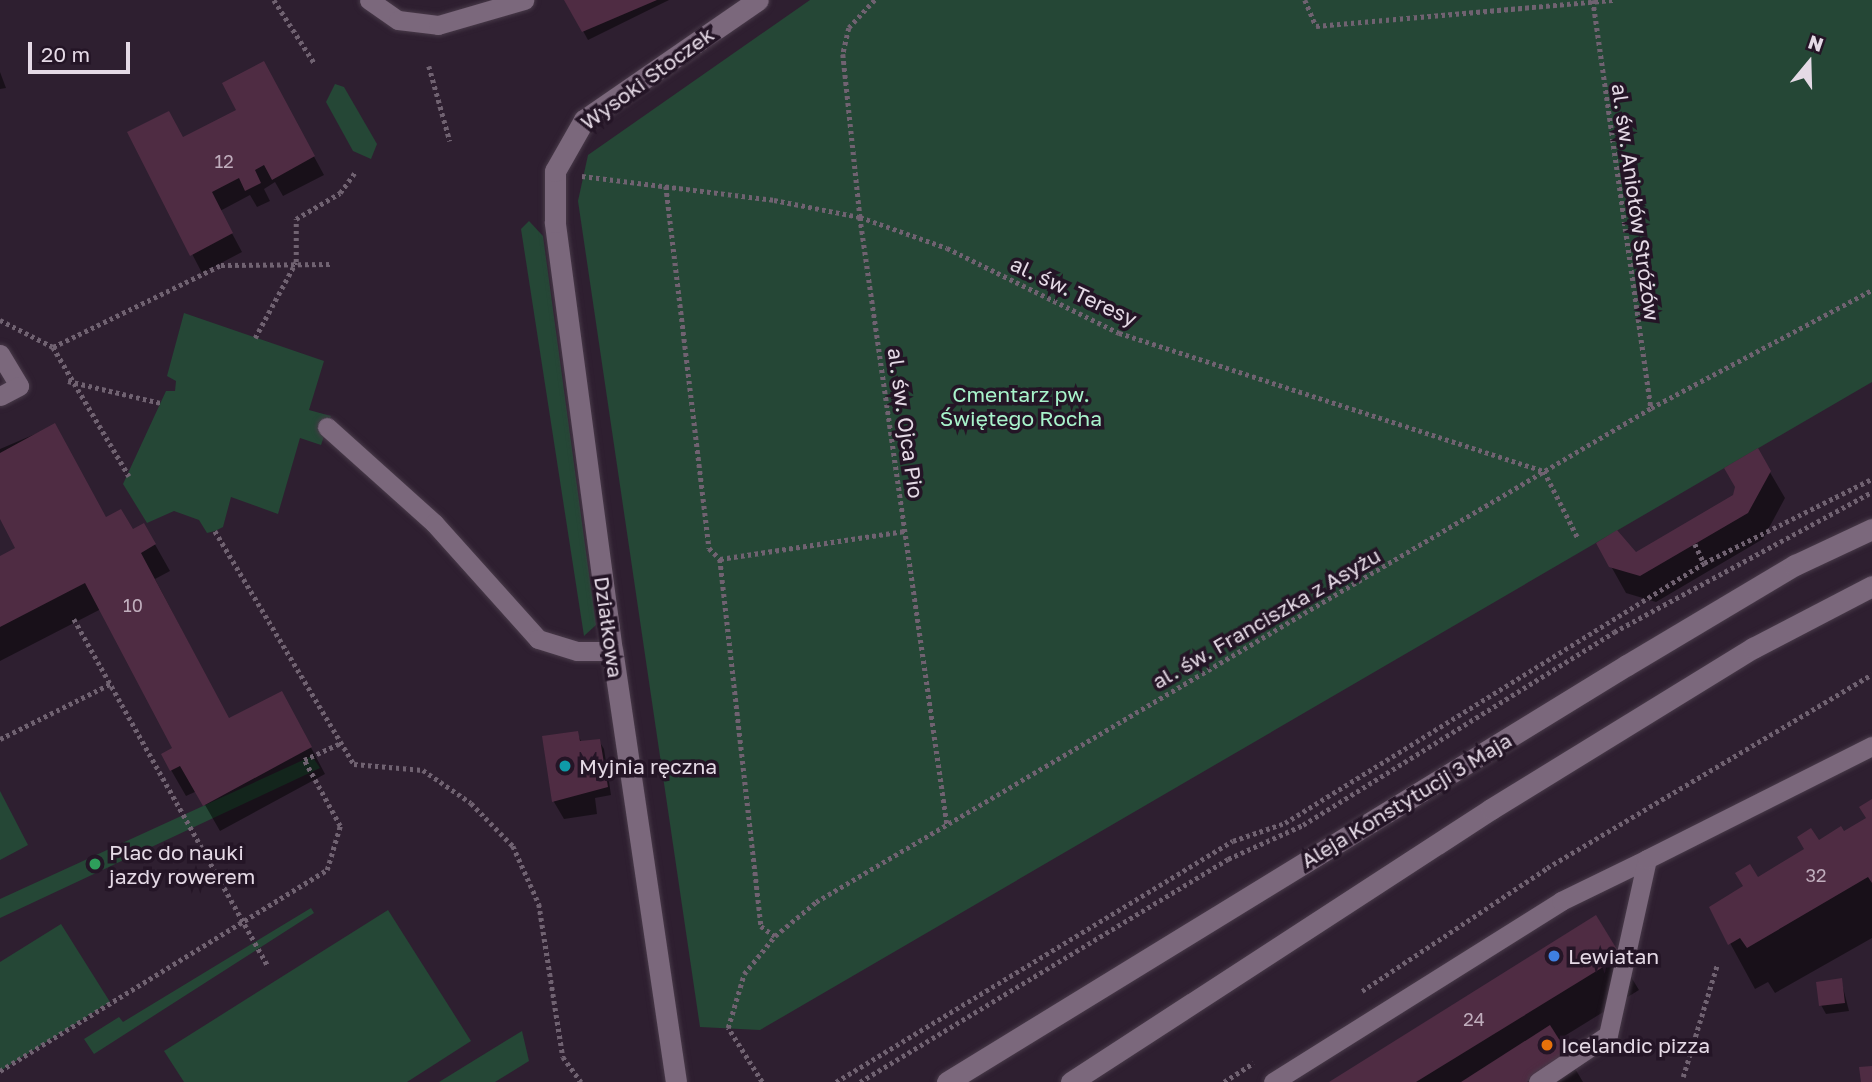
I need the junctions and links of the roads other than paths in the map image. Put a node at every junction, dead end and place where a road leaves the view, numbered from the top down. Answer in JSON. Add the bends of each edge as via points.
{"nodes":[{"id":1,"x":369,"y":0,"type":"edge"},
{"id":2,"x":524,"y":0,"type":"edge"},
{"id":3,"x":758,"y":0,"type":"edge"},
{"id":4,"x":555,"y":171,"type":"joint"},
{"id":5,"x":0,"y":354,"type":"edge"},
{"id":6,"x":0,"y":396,"type":"edge"},
{"id":7,"x":327,"y":428,"type":"dead end"},
{"id":8,"x":1872,"y":529,"type":"edge"},
{"id":9,"x":1872,"y":586,"type":"edge"},
{"id":10,"x":612,"y":651,"type":"junction"},
{"id":11,"x":1872,"y":746,"type":"edge"},
{"id":12,"x":1647,"y":859,"type":"junction"},
{"id":13,"x":676,"y":1082,"type":"edge"},
{"id":14,"x":947,"y":1082,"type":"edge"},
{"id":15,"x":1071,"y":1082,"type":"edge"},
{"id":16,"x":1273,"y":1082,"type":"edge"},
{"id":17,"x":1538,"y":1082,"type":"edge"}],
"edges":[{"from":1,"to":2,"type":"lane","via":[[398,20],[438,25]]},
{"from":3,"to":4,"type":"main road","name":"Wysoki Stoczek","via":[[584,120]]},
{"from":4,"to":10,"type":"main road","name":"Działkowa","via":[[555,222]]},
{"from":5,"to":6,"type":"lane","via":[[19,386]]},
{"from":7,"to":10,"type":"lane","via":[[434,523],[538,639],[577,651]]},
{"from":8,"to":14,"type":"main road","name":"Aleja Konstytucji 3 Maja","via":[[1796,565],[1627,665]]},
{"from":9,"to":15,"type":"main road","via":[[1753,648],[1515,794]]},
{"from":10,"to":13,"type":"main road","name":"Działkowa"},
{"from":11,"to":12,"type":"lane"},
{"from":12,"to":16,"type":"lane","via":[[1561,901]]},
{"from":12,"to":17,"type":"lane","via":[[1608,1035]]}]}
